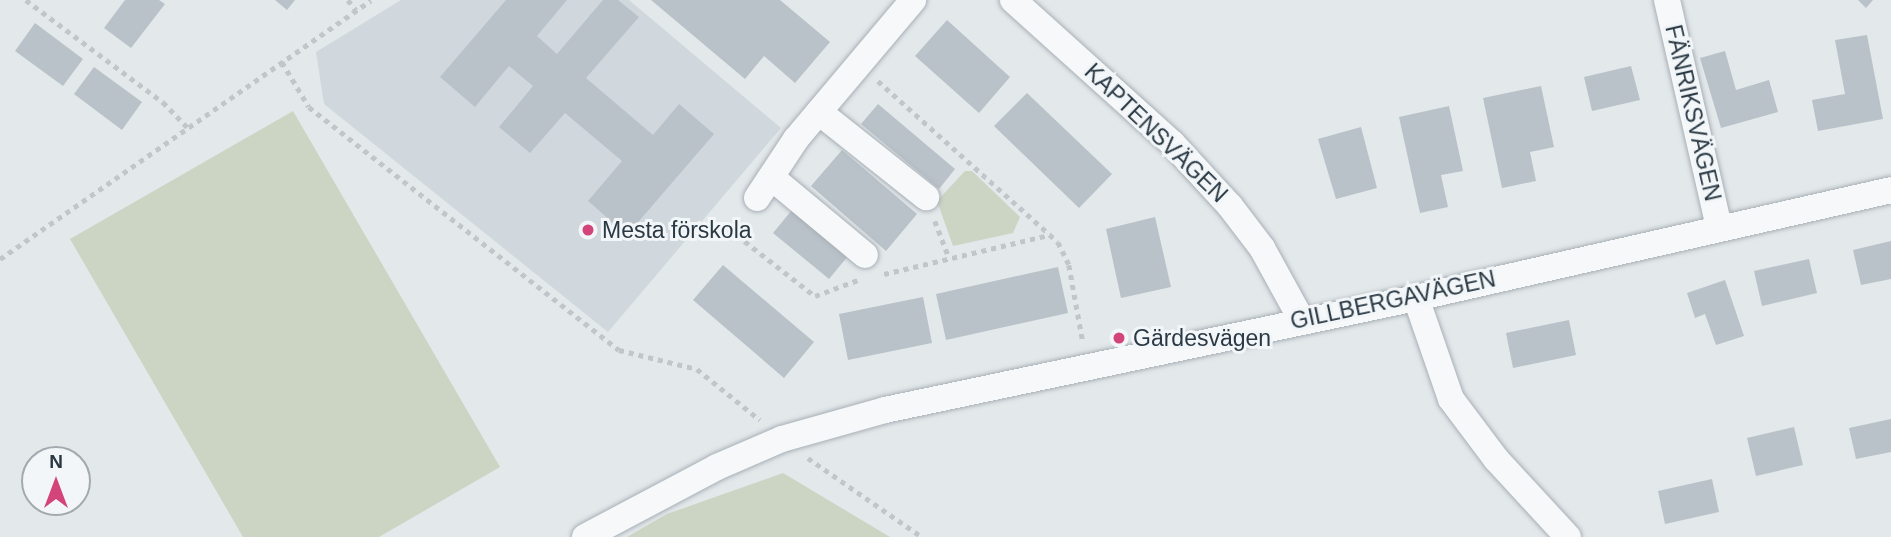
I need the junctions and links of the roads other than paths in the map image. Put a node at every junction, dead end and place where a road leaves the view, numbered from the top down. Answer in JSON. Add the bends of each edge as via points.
{"nodes":[{"id":1,"x":913,"y":0,"type":"edge"},
{"id":2,"x":1013,"y":0,"type":"edge"},
{"id":3,"x":1667,"y":0,"type":"edge"},
{"id":4,"x":818,"y":112,"type":"junction"},
{"id":5,"x":1891,"y":190,"type":"edge"},
{"id":6,"x":926,"y":197,"type":"road end"},
{"id":7,"x":1719,"y":227,"type":"junction"},
{"id":8,"x":865,"y":255,"type":"dead end"},
{"id":9,"x":1416,"y":298,"type":"junction"},
{"id":10,"x":1301,"y":319,"type":"junction"},
{"id":11,"x":585,"y":537,"type":"edge"},
{"id":12,"x":1568,"y":537,"type":"edge"}],
"edges":[{"from":1,"to":4,"type":"street"},
{"from":2,"to":10,"type":"street","name":"KAPTENSVÄGEN","via":[[1172,143],[1230,206],[1262,248]]},
{"from":3,"to":7,"type":"street","name":"FÄNRIKSVÄGEN"},
{"from":4,"to":6,"type":"street"},
{"from":4,"to":8,"type":"street","via":[[764,188]]},
{"from":5,"to":7,"type":"street","name":"GILLBERGAVÄGEN"},
{"from":7,"to":9,"type":"street","name":"GILLBERGAVÄGEN"},
{"from":9,"to":10,"type":"street","name":"GILLBERGAVÄGEN"},
{"from":9,"to":12,"type":"street","via":[[1451,399],[1496,459]]},
{"from":10,"to":11,"type":"street","name":"GILLBERGAVÄGEN","via":[[885,410],[782,439],[717,467]]}]}
